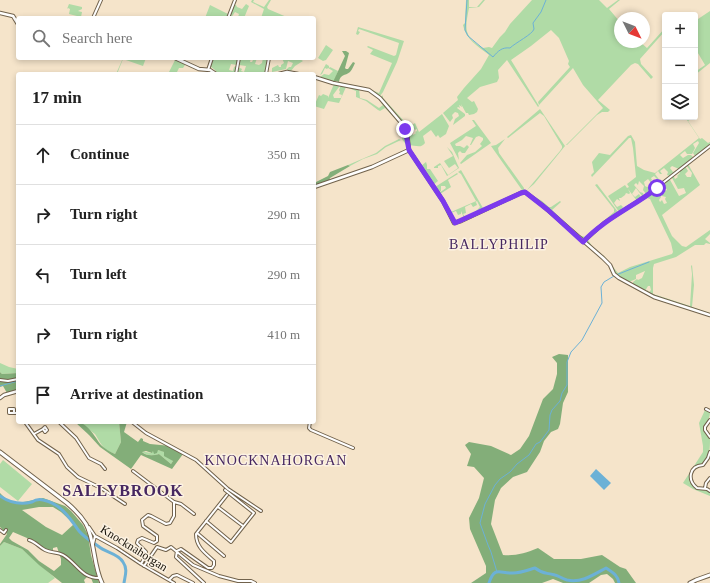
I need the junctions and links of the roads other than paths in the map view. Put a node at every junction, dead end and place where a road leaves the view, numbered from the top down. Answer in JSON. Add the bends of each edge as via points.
{"nodes":[{"id":1,"x":101,"y":0,"type":"edge"},
{"id":2,"x":235,"y":0,"type":"edge"},
{"id":3,"x":0,"y":13,"type":"edge"},
{"id":4,"x":94,"y":16,"type":"edge"},
{"id":5,"x":229,"y":16,"type":"edge"},
{"id":6,"x":16,"y":21,"type":"edge"},
{"id":7,"x":179,"y":60,"type":"edge"},
{"id":8,"x":211,"y":60,"type":"edge"},
{"id":9,"x":239,"y":60,"type":"edge"},
{"id":10,"x":269,"y":60,"type":"edge"},
{"id":11,"x":208,"y":70,"type":"junction"},
{"id":12,"x":212,"y":72,"type":"edge"},
{"id":13,"x":236,"y":72,"type":"edge"},
{"id":14,"x":266,"y":72,"type":"edge"},
{"id":15,"x":316,"y":78,"type":"edge"},
{"id":16,"x":710,"y":146,"type":"edge"},
{"id":17,"x":409,"y":150,"type":"junction"},
{"id":18,"x":316,"y":186,"type":"edge"},
{"id":19,"x":583,"y":242,"type":"junction"},
{"id":20,"x":710,"y":315,"type":"edge"},
{"id":21,"x":0,"y":380,"type":"edge"},
{"id":22,"x":16,"y":380,"type":"edge"},
{"id":23,"x":16,"y":392,"type":"edge"},
{"id":24,"x":0,"y":398,"type":"edge"},
{"id":25,"x":706,"y":409,"type":"dead end"},
{"id":26,"x":710,"y":411,"type":"edge"},
{"id":27,"x":710,"y":420,"type":"edge"},
{"id":28,"x":26,"y":424,"type":"edge"},
{"id":29,"x":60,"y":424,"type":"edge"},
{"id":30,"x":137,"y":424,"type":"edge"},
{"id":31,"x":310,"y":424,"type":"edge"},
{"id":32,"x":43,"y":429,"type":"dead end"},
{"id":33,"x":34,"y":434,"type":"junction"},
{"id":34,"x":710,"y":436,"type":"edge"},
{"id":35,"x":353,"y":448,"type":"dead end"},
{"id":36,"x":0,"y":452,"type":"edge"},
{"id":37,"x":710,"y":452,"type":"edge"},
{"id":38,"x":106,"y":469,"type":"dead end"},
{"id":39,"x":133,"y":471,"type":"dead end"},
{"id":40,"x":710,"y":478,"type":"edge"},
{"id":41,"x":705,"y":488,"type":"junction"},
{"id":42,"x":225,"y":490,"type":"dead end"},
{"id":43,"x":710,"y":490,"type":"edge"},
{"id":44,"x":227,"y":495,"type":"dead end"},
{"id":45,"x":174,"y":502,"type":"junction"},
{"id":46,"x":125,"y":504,"type":"dead end"},
{"id":47,"x":218,"y":507,"type":"junction"},
{"id":48,"x":261,"y":511,"type":"dead end"},
{"id":49,"x":194,"y":514,"type":"dead end"},
{"id":50,"x":206,"y":522,"type":"junction"},
{"id":51,"x":86,"y":525,"type":"junction"},
{"id":52,"x":243,"y":526,"type":"junction"},
{"id":53,"x":0,"y":530,"type":"edge"},
{"id":54,"x":6,"y":530,"type":"dead end"},
{"id":55,"x":197,"y":533,"type":"junction"},
{"id":56,"x":95,"y":536,"type":"junction"},
{"id":57,"x":29,"y":540,"type":"dead end"},
{"id":58,"x":92,"y":546,"type":"junction"},
{"id":59,"x":177,"y":551,"type":"junction"},
{"id":60,"x":224,"y":556,"type":"dead end"},
{"id":61,"x":141,"y":564,"type":"junction"},
{"id":62,"x":144,"y":566,"type":"junction"},
{"id":63,"x":710,"y":575,"type":"edge"},
{"id":64,"x":99,"y":578,"type":"junction"},
{"id":65,"x":169,"y":580,"type":"junction"},
{"id":66,"x":102,"y":583,"type":"edge"},
{"id":67,"x":174,"y":583,"type":"edge"},
{"id":68,"x":193,"y":583,"type":"edge"},
{"id":69,"x":204,"y":583,"type":"edge"},
{"id":70,"x":255,"y":583,"type":"edge"},
{"id":71,"x":690,"y":583,"type":"edge"}],
"edges":[{"from":1,"to":4,"type":"street"},
{"from":2,"to":5,"type":"street"},
{"from":3,"to":6,"type":"street","via":[[13,16]]},
{"from":7,"to":11,"type":"street","via":[[199,69]]},
{"from":8,"to":11,"type":"street"},
{"from":9,"to":13,"type":"street"},
{"from":10,"to":14,"type":"street"},
{"from":11,"to":12,"type":"street"},
{"from":15,"to":17,"type":"street","via":[[369,90],[376,94],[404,126]]},
{"from":16,"to":19,"type":"street","via":[[646,196],[604,223]]},
{"from":17,"to":18,"type":"street","via":[[372,168]]},
{"from":17,"to":19,"type":"street","via":[[443,201],[454,223],[525,192]]},
{"from":19,"to":20,"type":"street","via":[[608,263],[619,278],[658,299]]},
{"from":21,"to":22,"type":"street"},
{"from":23,"to":24,"type":"street"},
{"from":25,"to":26,"type":"street"},
{"from":27,"to":34,"type":"street","via":[[705,430]]},
{"from":28,"to":33,"type":"street"},
{"from":29,"to":38,"type":"street","via":[[76,438],[89,458]]},
{"from":30,"to":48,"type":"street","via":[[146,433],[196,460],[228,489]]},
{"from":31,"to":35,"type":"street","via":[[311,430]]},
{"from":32,"to":33,"type":"street"},
{"from":33,"to":46,"type":"street","via":[[44,445],[59,454],[67,467],[78,477]]},
{"from":36,"to":51,"type":"main road","via":[[67,503]]},
{"from":37,"to":41,"type":"street","via":[[703,466],[694,468],[690,476],[695,486],[699,489]]},
{"from":39,"to":45,"type":"street"},
{"from":40,"to":41,"type":"street"},
{"from":41,"to":43,"type":"street"},
{"from":42,"to":52,"type":"street","via":[[254,513]]},
{"from":44,"to":47,"type":"street"},
{"from":45,"to":49,"type":"street"},
{"from":45,"to":61,"type":"street","via":[[174,516],[170,523],[166,524],[148,515],[142,520],[143,526],[157,536],[157,541],[154,543],[142,538],[138,540],[137,543],[146,552]]},
{"from":47,"to":50,"type":"street"},
{"from":47,"to":52,"type":"street"},
{"from":50,"to":52,"type":"street","via":[[232,542]]},
{"from":50,"to":55,"type":"street"},
{"from":51,"to":56,"type":"street","name":"Knocknahorgan"},
{"from":51,"to":58,"type":"main road"},
{"from":53,"to":54,"type":"street","via":[[4,533]]},
{"from":55,"to":59,"type":"street","via":[[196,542],[214,561],[212,568],[208,568],[181,549]]},
{"from":55,"to":60,"type":"street"},
{"from":56,"to":58,"type":"street"},
{"from":56,"to":61,"type":"street","name":"Knocknahorgan"},
{"from":57,"to":64,"type":"street","via":[[44,550],[63,555],[90,577]]},
{"from":58,"to":64,"type":"main road"},
{"from":59,"to":62,"type":"street","via":[[171,547],[166,550],[157,547]]},
{"from":59,"to":69,"type":"street","via":[[176,557]]},
{"from":59,"to":70,"type":"street","via":[[191,564],[219,576]]},
{"from":61,"to":62,"type":"street","name":"Knocknahorgan"},
{"from":62,"to":65,"type":"street","name":"Knocknahorgan"},
{"from":63,"to":71,"type":"main road"},
{"from":64,"to":66,"type":"main road"},
{"from":65,"to":67,"type":"street","name":"Knocknahorgan"},
{"from":65,"to":68,"type":"street","via":[[177,575]]}]}
